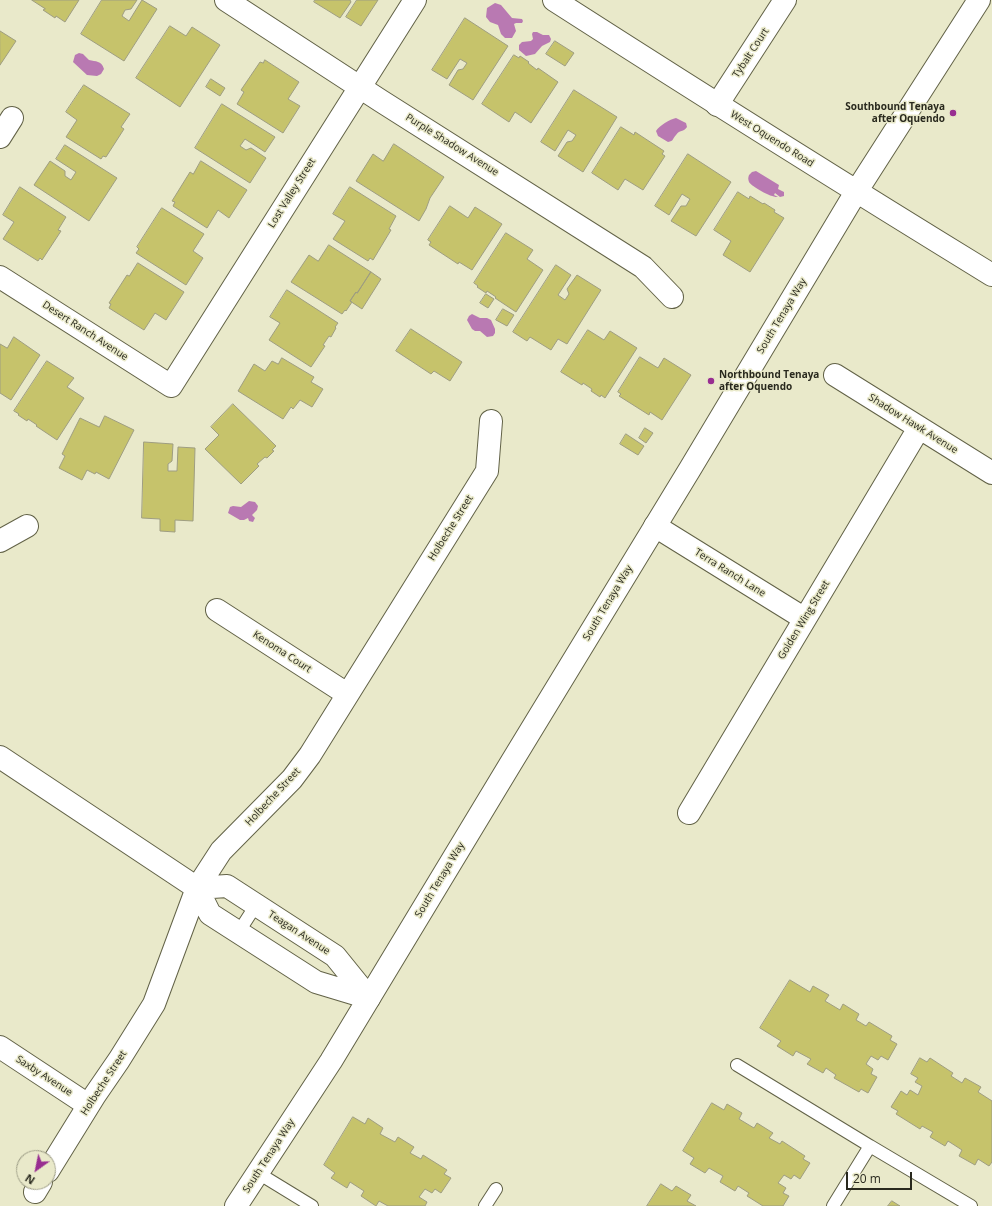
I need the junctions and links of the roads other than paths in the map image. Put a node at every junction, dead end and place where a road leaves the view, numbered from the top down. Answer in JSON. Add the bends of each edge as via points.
{"nodes":[{"id":1,"x":226,"y":0,"type":"edge"},
{"id":2,"x":415,"y":0,"type":"edge"},
{"id":3,"x":554,"y":0,"type":"edge"},
{"id":4,"x":785,"y":0,"type":"edge"},
{"id":5,"x":979,"y":0,"type":"edge"},
{"id":6,"x":360,"y":86,"type":"junction"},
{"id":7,"x":717,"y":105,"type":"junction"},
{"id":8,"x":12,"y":118,"type":"dead end"},
{"id":9,"x":0,"y":137,"type":"edge"},
{"id":10,"x":856,"y":192,"type":"junction"},
{"id":11,"x":992,"y":275,"type":"edge"},
{"id":12,"x":0,"y":277,"type":"edge"},
{"id":13,"x":672,"y":297,"type":"dead end"},
{"id":14,"x":835,"y":375,"type":"dead end"},
{"id":15,"x":170,"y":386,"type":"joint"},
{"id":16,"x":491,"y":421,"type":"dead end"},
{"id":17,"x":919,"y":428,"type":"junction"},
{"id":18,"x":992,"y":473,"type":"edge"},
{"id":19,"x":27,"y":526,"type":"dead end"},
{"id":20,"x":655,"y":526,"type":"junction"},
{"id":21,"x":0,"y":541,"type":"edge"},
{"id":22,"x":216,"y":610,"type":"dead end"},
{"id":23,"x":805,"y":619,"type":"junction"},
{"id":24,"x":347,"y":694,"type":"junction"},
{"id":25,"x":0,"y":757,"type":"edge"},
{"id":26,"x":689,"y":813,"type":"dead end"},
{"id":27,"x":197,"y":888,"type":"junction"},
{"id":28,"x":256,"y":905,"type":"junction"},
{"id":29,"x":238,"y":933,"type":"junction"},
{"id":30,"x":369,"y":998,"type":"junction"},
{"id":31,"x":0,"y":1047,"type":"edge"},
{"id":32,"x":737,"y":1065,"type":"dead end"},
{"id":33,"x":88,"y":1105,"type":"junction"},
{"id":34,"x":870,"y":1146,"type":"junction"},
{"id":35,"x":56,"y":1158,"type":"edge"},
{"id":36,"x":258,"y":1173,"type":"junction"},
{"id":37,"x":496,"y":1189,"type":"dead end"},
{"id":38,"x":236,"y":1206,"type":"edge"},
{"id":39,"x":312,"y":1206,"type":"edge"},
{"id":40,"x":485,"y":1206,"type":"edge"},
{"id":41,"x":833,"y":1206,"type":"edge"},
{"id":42,"x":971,"y":1206,"type":"edge"}],
"edges":[{"from":1,"to":6,"type":"street","name":"Purple Shadow Avenue"},
{"from":2,"to":6,"type":"street","name":"Lost Valley Street"},
{"from":3,"to":7,"type":"street","name":"West Oquendo Road"},
{"from":4,"to":7,"type":"street","name":"Tybalt Court"},
{"from":5,"to":10,"type":"street","name":"South Tenaya Way"},
{"from":6,"to":13,"type":"street","name":"Purple Shadow Avenue","via":[[643,267]]},
{"from":6,"to":15,"type":"street","name":"Lost Valley Street"},
{"from":7,"to":10,"type":"street","name":"West Oquendo Road"},
{"from":8,"to":9,"type":"street"},
{"from":10,"to":11,"type":"street","name":"West Oquendo Road"},
{"from":10,"to":20,"type":"street","name":"South Tenaya Way"},
{"from":12,"to":15,"type":"street","name":"Desert Ranch Avenue"},
{"from":14,"to":17,"type":"street","name":"Shadow Hawk Avenue"},
{"from":16,"to":24,"type":"street","name":"Holbeche Street","via":[[486,471]]},
{"from":17,"to":18,"type":"street","name":"Shadow Hawk Avenue"},
{"from":17,"to":23,"type":"street","name":"Golden Wing Street"},
{"from":19,"to":21,"type":"street"},
{"from":20,"to":23,"type":"street","name":"Terra Ranch Lane"},
{"from":20,"to":30,"type":"street","name":"South Tenaya Way"},
{"from":22,"to":24,"type":"street","name":"Kenoma Court"},
{"from":23,"to":26,"type":"street","name":"Golden Wing Street"},
{"from":24,"to":27,"type":"street","name":"Holbeche Street","via":[[310,755],[292,779],[221,851]]},
{"from":25,"to":27,"type":"street"},
{"from":27,"to":28,"type":"street","name":"Teagan Avenue","via":[[227,886]]},
{"from":27,"to":29,"type":"street","via":[[210,914]]},
{"from":27,"to":33,"type":"street","name":"Holbeche Street","via":[[154,1004]]},
{"from":28,"to":29,"type":"lane"},
{"from":28,"to":30,"type":"street","name":"Teagan Avenue","via":[[335,956]]},
{"from":29,"to":30,"type":"street","via":[[316,982]]},
{"from":30,"to":36,"type":"street","name":"South Tenaya Way","via":[[332,1061]]},
{"from":31,"to":33,"type":"street","name":"Saxby Avenue"},
{"from":32,"to":34,"type":"lane"},
{"from":33,"to":35,"type":"street","name":"Holbeche Street"},
{"from":34,"to":41,"type":"lane"},
{"from":34,"to":42,"type":"lane"},
{"from":36,"to":38,"type":"street","name":"South Tenaya Way"},
{"from":36,"to":39,"type":"lane"},
{"from":37,"to":40,"type":"lane"}]}
